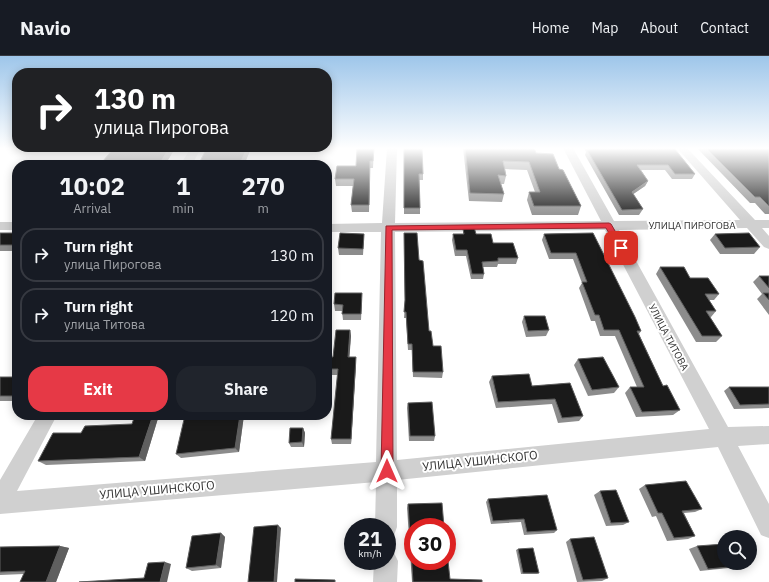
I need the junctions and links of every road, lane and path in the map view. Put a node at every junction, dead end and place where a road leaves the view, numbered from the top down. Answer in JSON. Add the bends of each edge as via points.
{"nodes":[{"id":1,"x":391,"y":173,"type":"edge"},
{"id":2,"x":581,"y":173,"type":"edge"},
{"id":3,"x":704,"y":173,"type":"edge"},
{"id":4,"x":751,"y":224,"type":"junction"},
{"id":5,"x":769,"y":224,"type":"edge"},
{"id":6,"x":609,"y":225,"type":"junction"},
{"id":7,"x":0,"y":226,"type":"edge"},
{"id":8,"x":12,"y":226,"type":"edge"},
{"id":9,"x":388,"y":227,"type":"junction"},
{"id":10,"x":332,"y":228,"type":"edge"},
{"id":11,"x":769,"y":244,"type":"edge"},
{"id":12,"x":45,"y":420,"type":"edge"},
{"id":13,"x":769,"y":435,"type":"edge"},
{"id":14,"x":723,"y":437,"type":"junction"},
{"id":15,"x":387,"y":471,"type":"junction"},
{"id":16,"x":0,"y":502,"type":"edge"},
{"id":17,"x":386,"y":518,"type":"edge"},
{"id":18,"x":769,"y":527,"type":"edge"},
{"id":19,"x":386,"y":570,"type":"edge"},
{"id":20,"x":385,"y":582,"type":"edge"}],
"edges":[{"from":1,"to":9,"type":"street"},
{"from":2,"to":6,"type":"street","name":"УЛИЦА ТИТОВА"},
{"from":3,"to":4,"type":"street"},
{"from":4,"to":5,"type":"street","name":"УЛИЦА ПИРОГОВА"},
{"from":4,"to":6,"type":"street","name":"УЛИЦА ПИРОГОВА"},
{"from":4,"to":11,"type":"street"},
{"from":6,"to":9,"type":"street","name":"УЛИЦА ПИРОГОВА"},
{"from":6,"to":14,"type":"street","name":"УЛИЦА ТИТОВА"},
{"from":7,"to":8,"type":"street"},
{"from":9,"to":10,"type":"street","name":"УЛИЦА ПИРОГОВА"},
{"from":9,"to":15,"type":"street"},
{"from":12,"to":16,"type":"street"},
{"from":13,"to":14,"type":"street","name":"УЛИЦА УШИНСКОГО"},
{"from":14,"to":15,"type":"street","name":"УЛИЦА УШИНСКОГО"},
{"from":14,"to":18,"type":"street","name":"УЛИЦА ТИТОВА"},
{"from":15,"to":16,"type":"street","name":"УЛИЦА УШИНСКОГО"},
{"from":15,"to":17,"type":"street"},
{"from":19,"to":20,"type":"street"}]}
